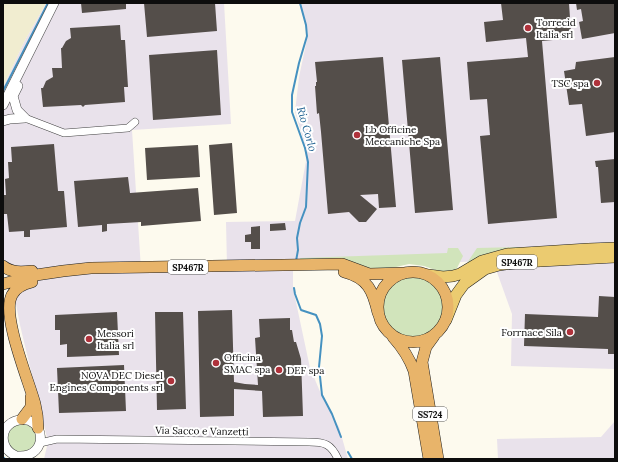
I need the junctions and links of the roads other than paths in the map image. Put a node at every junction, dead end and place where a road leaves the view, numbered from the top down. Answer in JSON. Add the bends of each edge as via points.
{"nodes":[{"id":1,"x":54,"y":3,"type":"edge"},
{"id":2,"x":16,"y":79,"type":"junction"},
{"id":3,"x":3,"y":105,"type":"edge"},
{"id":4,"x":3,"y":110,"type":"edge"},
{"id":5,"x":17,"y":110,"type":"junction"},
{"id":6,"x":25,"y":118,"type":"junction"},
{"id":7,"x":6,"y":120,"type":"edge"},
{"id":8,"x":135,"y":122,"type":"dead end"},
{"id":9,"x":615,"y":248,"type":"edge"},
{"id":10,"x":615,"y":257,"type":"edge"},
{"id":11,"x":3,"y":266,"type":"edge"},
{"id":12,"x":340,"y":268,"type":"junction"},
{"id":13,"x":108,"y":270,"type":"junction"},
{"id":14,"x":403,"y":273,"type":"junction"},
{"id":15,"x":429,"y":275,"type":"junction"},
{"id":16,"x":3,"y":284,"type":"edge"},
{"id":17,"x":378,"y":313,"type":"junction"},
{"id":18,"x":446,"y":320,"type":"junction"},
{"id":19,"x":3,"y":322,"type":"edge"},
{"id":20,"x":435,"y":334,"type":"junction"},
{"id":21,"x":392,"y":336,"type":"junction"},
{"id":22,"x":17,"y":349,"type":"junction"},
{"id":23,"x":31,"y":394,"type":"junction"},
{"id":24,"x":12,"y":421,"type":"edge"},
{"id":25,"x":39,"y":430,"type":"junction"},
{"id":26,"x":3,"y":436,"type":"edge"},
{"id":27,"x":57,"y":439,"type":"junction"},
{"id":28,"x":40,"y":443,"type":"junction"},
{"id":29,"x":34,"y":456,"type":"edge"},
{"id":30,"x":20,"y":458,"type":"edge"},
{"id":31,"x":338,"y":459,"type":"edge"},
{"id":32,"x":429,"y":459,"type":"edge"},
{"id":33,"x":438,"y":459,"type":"edge"}],
"edges":[{"from":1,"to":2,"type":"street"},
{"from":2,"to":3,"type":"street"},
{"from":2,"to":5,"type":"street","via":[[20,84],[13,96]]},
{"from":4,"to":5,"type":"street"},
{"from":4,"to":7,"type":"street"},
{"from":5,"to":6,"type":"street"},
{"from":6,"to":7,"type":"street"},
{"from":6,"to":8,"type":"street","via":[[64,133],[128,128]]},
{"from":9,"to":15,"type":"main road","number":"SP467R","via":[[507,254],[482,261],[453,276]]},
{"from":10,"to":18,"type":"main road","number":"SP467R","via":[[522,262],[485,269],[464,284],[456,295]]},
{"from":11,"to":13,"type":"highway","via":[[18,272],[100,266]]},
{"from":12,"to":13,"type":"highway","number":"SP467R"},
{"from":12,"to":14,"type":"highway","number":"SP467R","via":[[369,274]]},
{"from":12,"to":17,"type":"highway","number":"SP467R","via":[[356,275],[367,285],[374,296]]},
{"from":13,"to":16,"type":"highway","number":"SP467R","via":[[63,271]]},
{"from":13,"to":22,"type":"highway","via":[[35,280],[20,286],[12,294],[9,303]]},
{"from":14,"to":15,"type":"highway"},
{"from":14,"to":17,"type":"highway","via":[[385,286],[379,296]]},
{"from":15,"to":18,"type":"highway","via":[[444,289],[448,309]]},
{"from":17,"to":21,"type":"highway","via":[[381,322]]},
{"from":18,"to":20,"type":"highway"},
{"from":19,"to":22,"type":"highway"},
{"from":20,"to":21,"type":"highway","via":[[418,342],[408,342]]},
{"from":20,"to":33,"type":"highway","number":"SS724","via":[[426,347],[422,362]]},
{"from":21,"to":32,"type":"highway","number":"SS724","via":[[414,371]]},
{"from":22,"to":23,"type":"highway"},
{"from":23,"to":24,"type":"highway","via":[[31,407]]},
{"from":23,"to":25,"type":"highway"},
{"from":24,"to":25,"type":"street","via":[[31,422]]},
{"from":24,"to":26,"type":"street"},
{"from":25,"to":27,"type":"street","name":"Via Sacco e Vanzetti"},
{"from":25,"to":28,"type":"street"},
{"from":26,"to":30,"type":"street","via":[[7,449]]},
{"from":27,"to":28,"type":"street","name":"Via Sacco e Vanzetti"},
{"from":27,"to":31,"type":"street","name":"Via Sacco e Vanzetti","via":[[322,442],[330,446]]},
{"from":28,"to":29,"type":"street"},
{"from":29,"to":30,"type":"street"}]}
